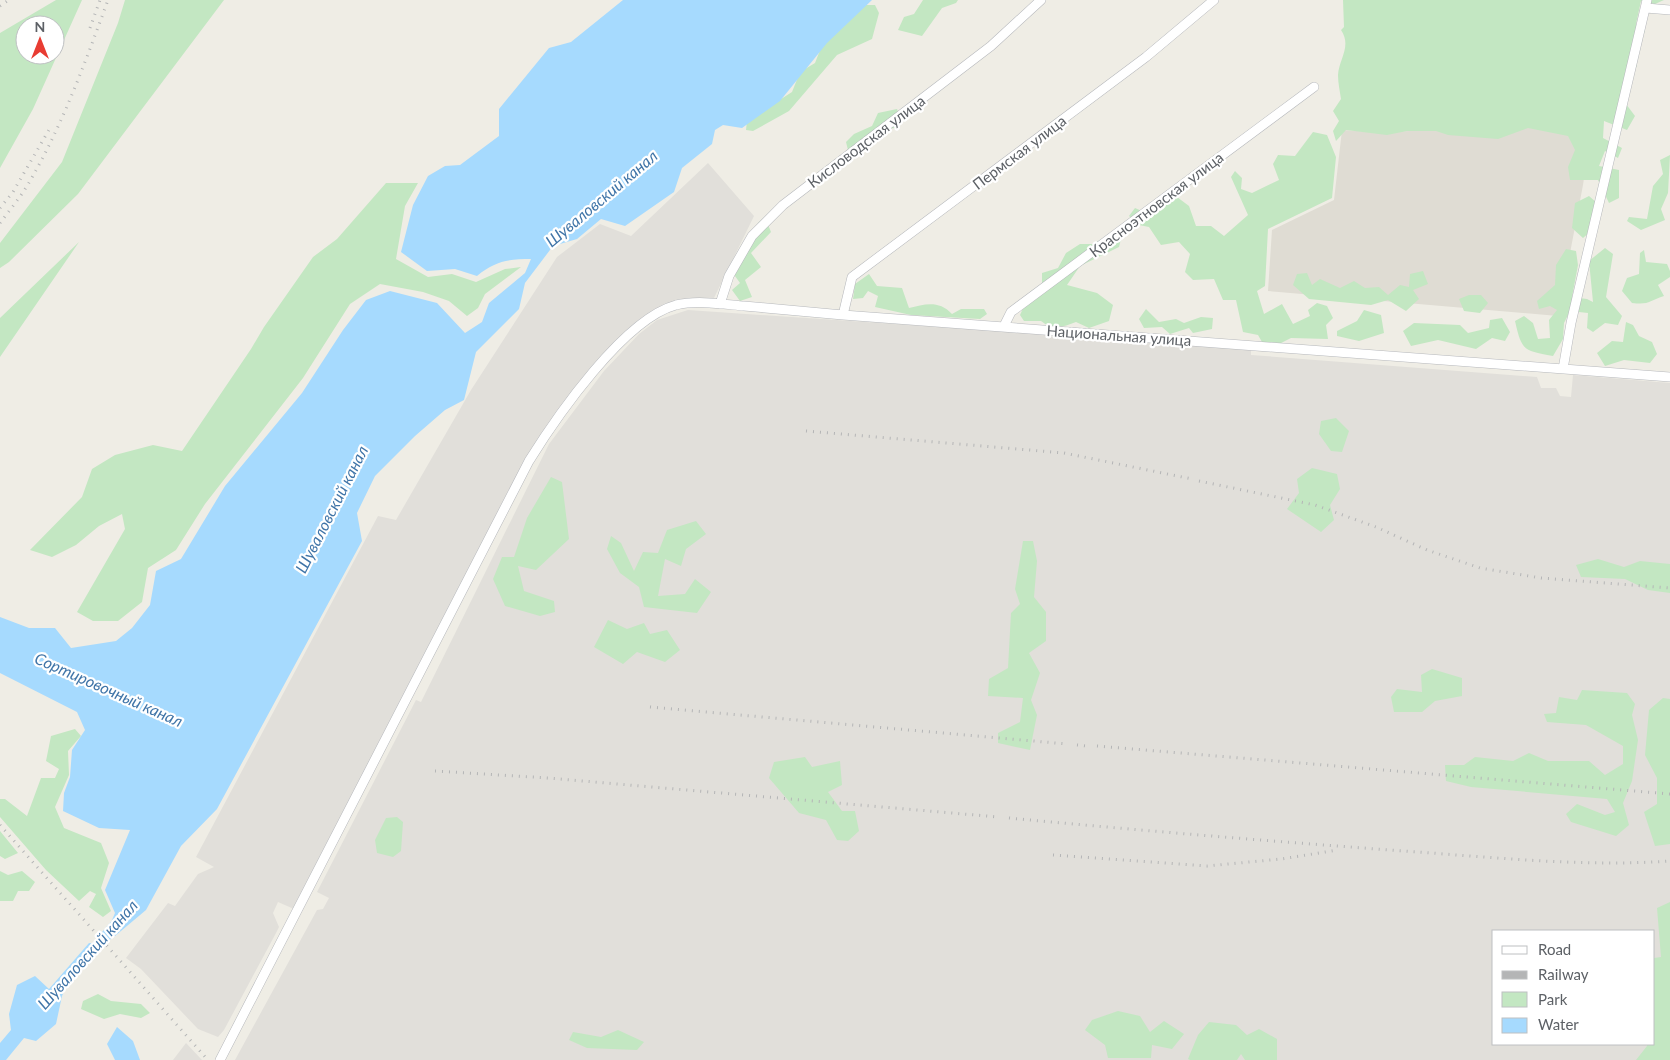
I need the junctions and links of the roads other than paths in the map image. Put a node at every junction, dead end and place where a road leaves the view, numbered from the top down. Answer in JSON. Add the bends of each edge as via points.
{"nodes":[{"id":1,"x":1040,"y":0,"type":"edge"},
{"id":2,"x":1214,"y":0,"type":"edge"},
{"id":3,"x":1647,"y":4,"type":"edge"},
{"id":4,"x":1670,"y":10,"type":"edge"},
{"id":5,"x":1314,"y":87,"type":"dead end"},
{"id":6,"x":720,"y":304,"type":"junction"},
{"id":7,"x":843,"y":315,"type":"junction"},
{"id":8,"x":1004,"y":326,"type":"junction"},
{"id":9,"x":1563,"y":368,"type":"junction"},
{"id":10,"x":1670,"y":377,"type":"edge"},
{"id":11,"x":220,"y":1060,"type":"edge"}],
"edges":[{"from":1,"to":6,"type":"street","name":"Кисловодская улица","via":[[990,46],[783,205],[752,236],[729,276]]},
{"from":2,"to":7,"type":"street","name":"Пермская улица","via":[[1146,57],[852,277]]},
{"from":3,"to":4,"type":"street"},
{"from":3,"to":9,"type":"street","via":[[1571,322]]},
{"from":5,"to":8,"type":"street","name":"Красноэтновская улица","via":[[1011,312]]},
{"from":6,"to":7,"type":"street","name":"Национальная улица"},
{"from":6,"to":11,"type":"street","name":"Национальная улица","via":[[676,305],[643,322],[598,366],[562,411],[529,461]]},
{"from":7,"to":8,"type":"street","name":"Национальная улица"},
{"from":8,"to":9,"type":"street","name":"Национальная улица"},
{"from":9,"to":10,"type":"street","name":"Национальная улица"}]}
